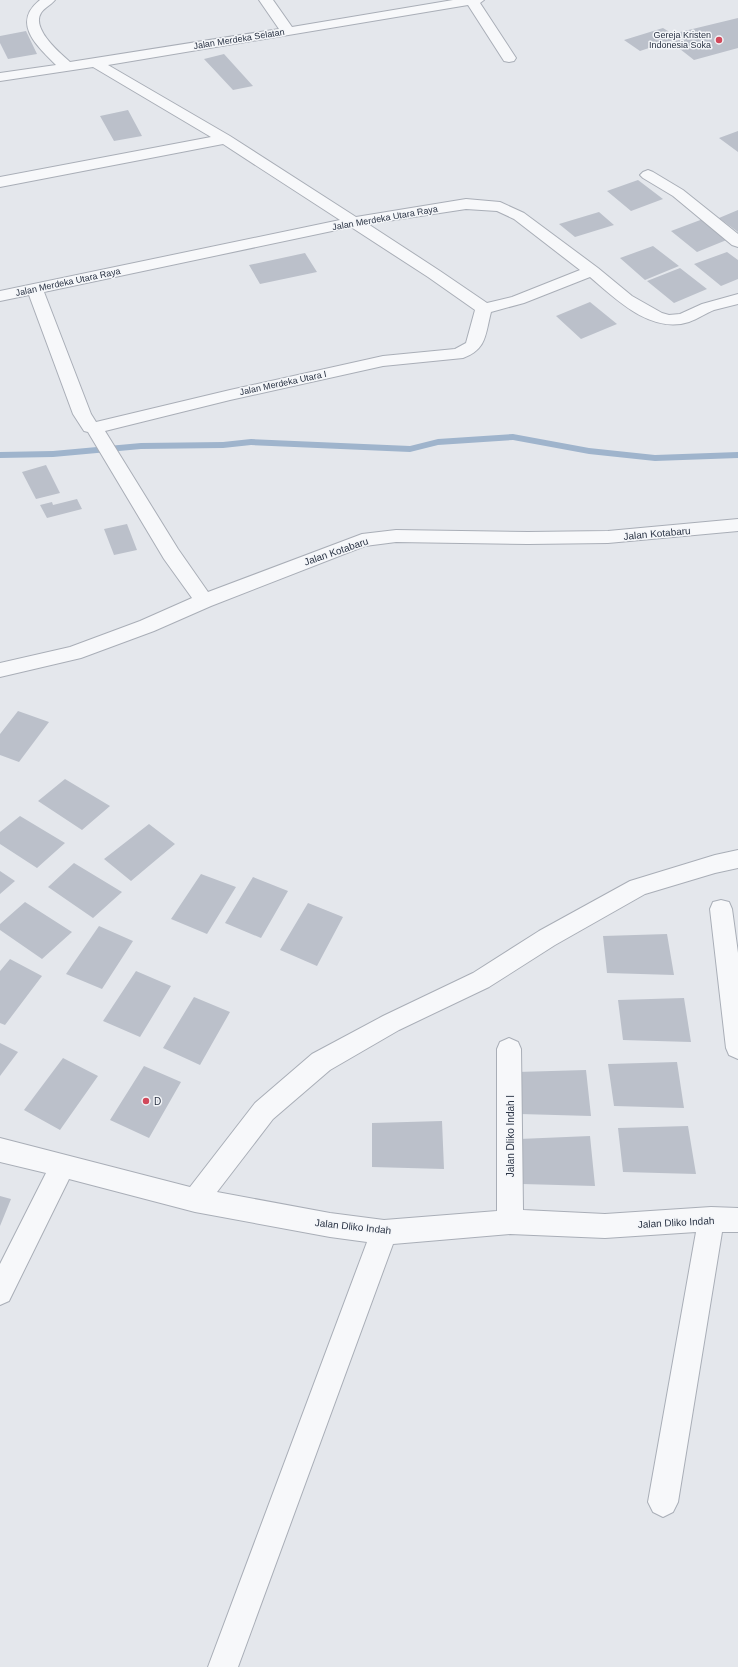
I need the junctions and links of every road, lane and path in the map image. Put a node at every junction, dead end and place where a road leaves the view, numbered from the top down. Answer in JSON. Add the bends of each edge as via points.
{"nodes":[{"id":1,"x":48,"y":0,"type":"edge"},
{"id":2,"x":266,"y":0,"type":"edge"},
{"id":3,"x":474,"y":0,"type":"edge"},
{"id":4,"x":288,"y":31,"type":"junction"},
{"id":5,"x":509,"y":58,"type":"dead end"},
{"id":6,"x":95,"y":63,"type":"junction"},
{"id":7,"x":67,"y":67,"type":"junction"},
{"id":8,"x":0,"y":77,"type":"edge"},
{"id":9,"x":225,"y":139,"type":"junction"},
{"id":10,"x":648,"y":175,"type":"dead end"},
{"id":11,"x":0,"y":182,"type":"edge"},
{"id":12,"x":353,"y":222,"type":"junction"},
{"id":13,"x":738,"y":242,"type":"edge"},
{"id":14,"x":592,"y":271,"type":"junction"},
{"id":15,"x":35,"y":288,"type":"junction"},
{"id":16,"x":0,"y":296,"type":"edge"},
{"id":17,"x":738,"y":299,"type":"edge"},
{"id":18,"x":484,"y":309,"type":"junction"},
{"id":19,"x":98,"y":434,"type":"junction"},
{"id":20,"x":738,"y":525,"type":"edge"},
{"id":21,"x":204,"y":601,"type":"junction"},
{"id":22,"x":0,"y":670,"type":"edge"},
{"id":23,"x":738,"y":859,"type":"edge"},
{"id":24,"x":721,"y":909,"type":"dead end"},
{"id":25,"x":738,"y":1048,"type":"edge"},
{"id":26,"x":509,"y":1049,"type":"dead end"},
{"id":27,"x":0,"y":1150,"type":"edge"},
{"id":28,"x":62,"y":1167,"type":"junction"},
{"id":29,"x":195,"y":1200,"type":"junction"},
{"id":30,"x":711,"y":1219,"type":"junction"},
{"id":31,"x":738,"y":1220,"type":"edge"},
{"id":32,"x":510,"y":1222,"type":"junction"},
{"id":33,"x":384,"y":1232,"type":"junction"},
{"id":34,"x":0,"y":1292,"type":"edge"},
{"id":35,"x":663,"y":1502,"type":"dead end"},
{"id":36,"x":223,"y":1667,"type":"edge"}],
"edges":[{"from":1,"to":7,"type":"street","via":[[33,16],[33,24],[41,40]]},
{"from":2,"to":4,"type":"street"},
{"from":3,"to":4,"type":"street","name":"Jalan Merdeka Selatan"},
{"from":3,"to":5,"type":"street"},
{"from":4,"to":6,"type":"street","name":"Jalan Merdeka Selatan"},
{"from":6,"to":7,"type":"street","name":"Jalan Merdeka Selatan"},
{"from":6,"to":9,"type":"street"},
{"from":7,"to":8,"type":"street","name":"Jalan Merdeka Selatan"},
{"from":9,"to":11,"type":"street"},
{"from":9,"to":12,"type":"street"},
{"from":10,"to":13,"type":"street","via":[[678,193]]},
{"from":12,"to":14,"type":"street","name":"Jalan Merdeka Utara Raya","via":[[466,204],[500,207],[519,216]]},
{"from":12,"to":15,"type":"street","name":"Jalan Merdeka Utara Raya"},
{"from":12,"to":18,"type":"street"},
{"from":14,"to":17,"type":"street","name":"Jalan Merdeka Utara Raya","via":[[626,299],[656,317],[668,320],[684,318],[708,307]]},
{"from":14,"to":18,"type":"street","via":[[518,300]]},
{"from":15,"to":16,"type":"street","name":"Jalan Merdeka Utara Raya"},
{"from":15,"to":19,"type":"street","via":[[82,414]]},
{"from":18,"to":19,"type":"street","name":"Jalan Merdeka Utara I","via":[[474,345],[457,354],[384,361],[230,395]]},
{"from":19,"to":21,"type":"street","via":[[171,554]]},
{"from":20,"to":21,"type":"street","name":"Jalan Kotabaru","via":[[608,537],[396,536],[362,540]]},
{"from":21,"to":22,"type":"street","name":"Jalan Kotabaru","via":[[74,653]]},
{"from":23,"to":29,"type":"street","via":[[638,887],[547,938],[481,980],[390,1023],[321,1062],[264,1111]]},
{"from":24,"to":25,"type":"street"},
{"from":26,"to":32,"type":"street","name":"Jalan Dliko Indah I"},
{"from":27,"to":28,"type":"street","name":"Jalan Dliko Indah"},
{"from":28,"to":29,"type":"street","name":"Jalan Dliko Indah"},
{"from":28,"to":34,"type":"street"},
{"from":29,"to":33,"type":"street","name":"Jalan Dliko Indah","via":[[330,1225]]},
{"from":30,"to":31,"type":"street","name":"Jalan Dliko Indah"},
{"from":30,"to":32,"type":"street","name":"Jalan Dliko Indah","via":[[605,1226]]},
{"from":30,"to":35,"type":"street"},
{"from":32,"to":33,"type":"street","name":"Jalan Dliko Indah"},
{"from":33,"to":36,"type":"street"}]}
